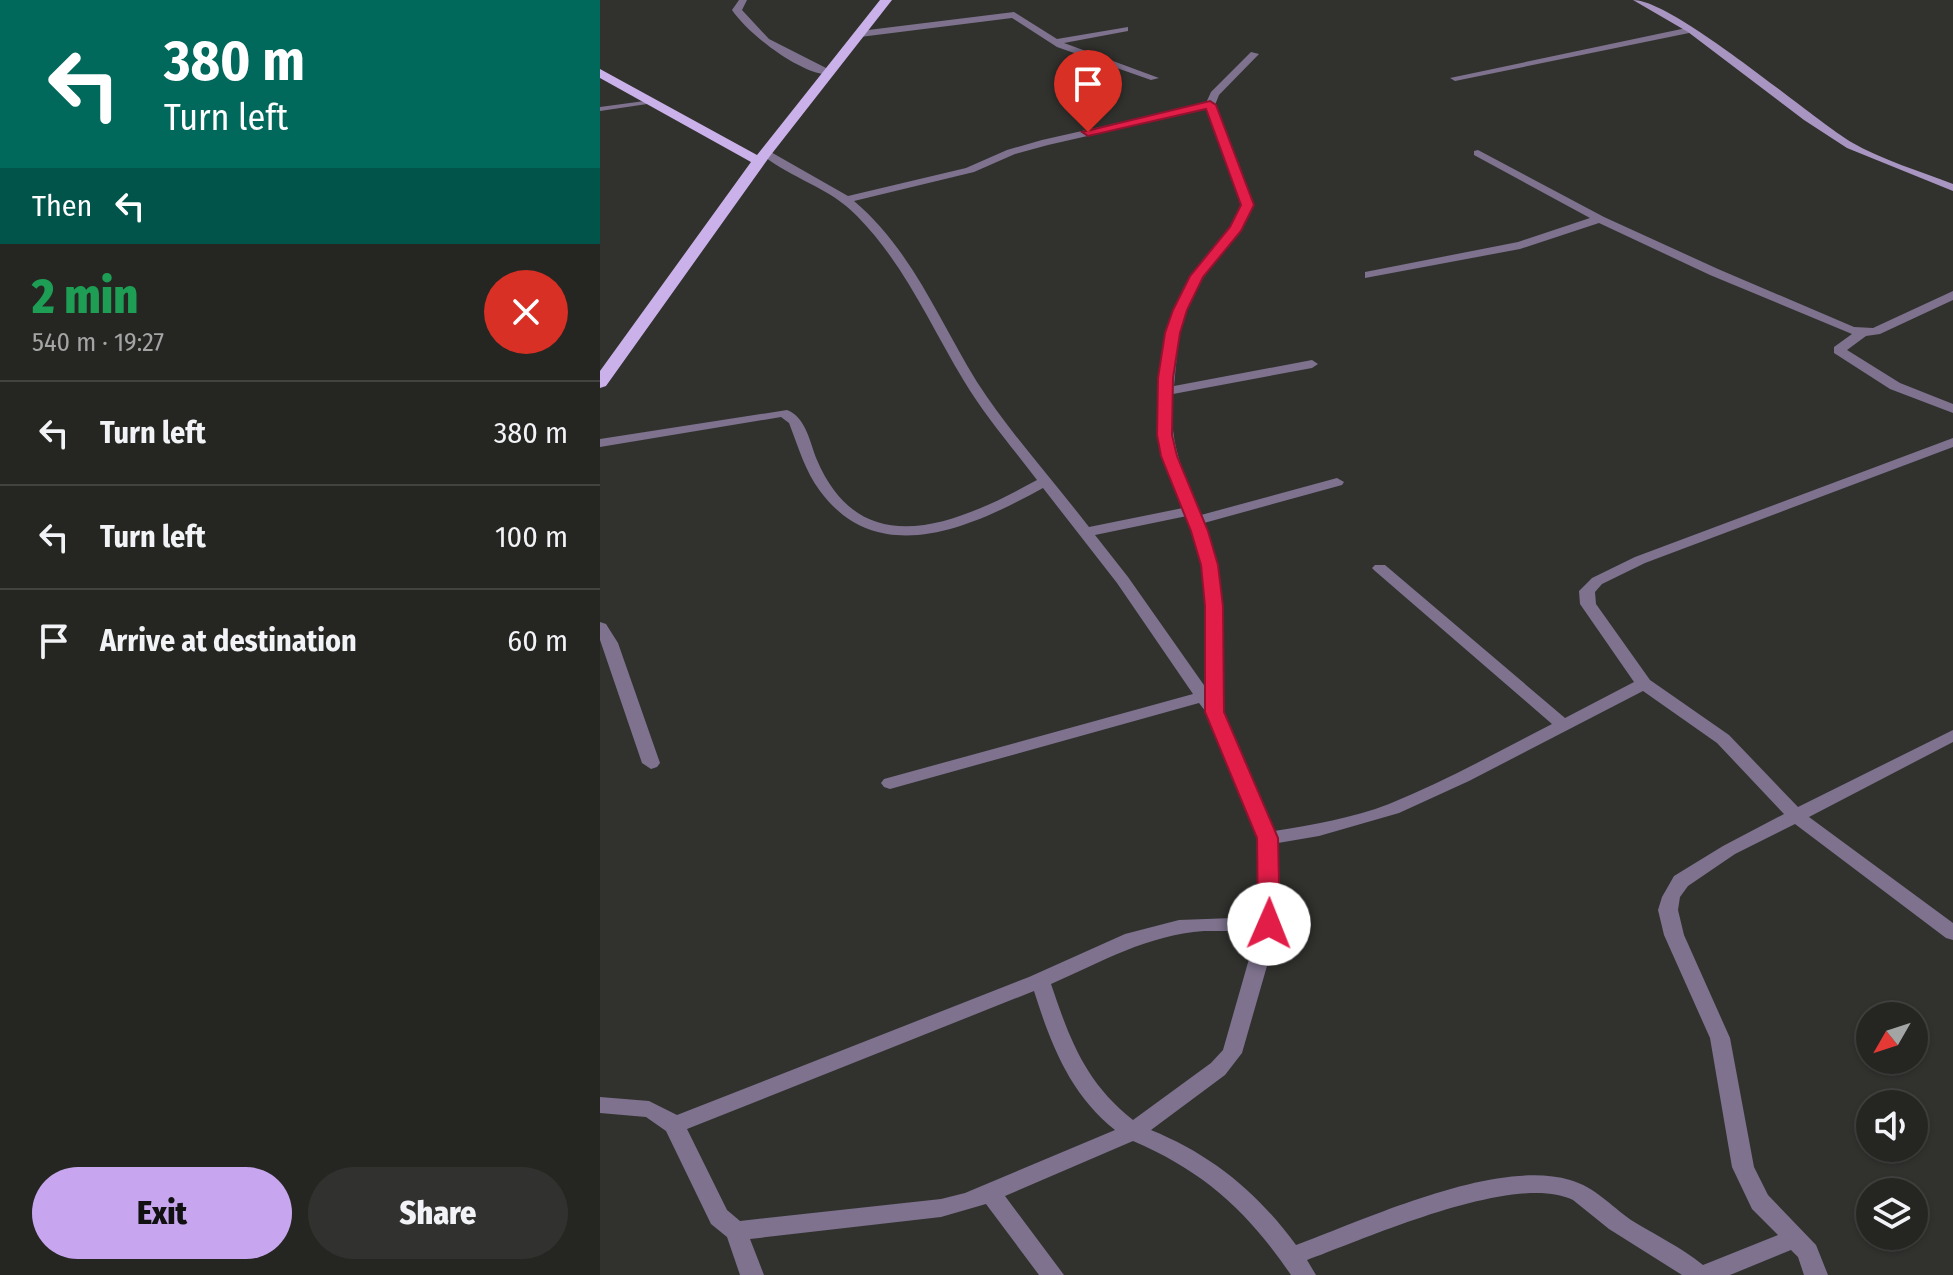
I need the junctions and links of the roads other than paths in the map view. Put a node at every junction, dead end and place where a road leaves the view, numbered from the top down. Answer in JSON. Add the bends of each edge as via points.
{"nodes":[{"id":1,"x":743,"y":0,"type":"edge"},
{"id":2,"x":886,"y":0,"type":"edge"},
{"id":3,"x":1637,"y":0,"type":"edge"},
{"id":4,"x":1125,"y":29,"type":"dead end"},
{"id":5,"x":1691,"y":30,"type":"junction"},
{"id":6,"x":860,"y":34,"type":"junction"},
{"id":7,"x":1055,"y":42,"type":"junction"},
{"id":8,"x":1254,"y":54,"type":"dead end"},
{"id":9,"x":600,"y":73,"type":"edge"},
{"id":10,"x":829,"y":73,"type":"junction"},
{"id":11,"x":1154,"y":78,"type":"dead end"},
{"id":12,"x":1455,"y":78,"type":"dead end"},
{"id":13,"x":652,"y":102,"type":"junction"},
{"id":14,"x":1210,"y":105,"type":"junction"},
{"id":15,"x":600,"y":109,"type":"edge"},
{"id":16,"x":1478,"y":153,"type":"dead end"},
{"id":17,"x":762,"y":157,"type":"junction"},
{"id":18,"x":1953,"y":188,"type":"edge"},
{"id":19,"x":845,"y":200,"type":"junction"},
{"id":20,"x":1600,"y":219,"type":"junction"},
{"id":21,"x":1369,"y":275,"type":"dead end"},
{"id":22,"x":1953,"y":295,"type":"edge"},
{"id":23,"x":1862,"y":333,"type":"junction"},
{"id":24,"x":1312,"y":364,"type":"dead end"},
{"id":25,"x":600,"y":383,"type":"edge"},
{"id":26,"x":1165,"y":392,"type":"junction"},
{"id":27,"x":1953,"y":409,"type":"edge"},
{"id":28,"x":1953,"y":442,"type":"edge"},
{"id":29,"x":600,"y":443,"type":"edge"},
{"id":30,"x":1045,"y":481,"type":"junction"},
{"id":31,"x":1337,"y":482,"type":"dead end"},
{"id":32,"x":1194,"y":516,"type":"junction"},
{"id":33,"x":1086,"y":532,"type":"junction"},
{"id":34,"x":1380,"y":568,"type":"dead end"},
{"id":35,"x":600,"y":627,"type":"edge"},
{"id":36,"x":1644,"y":684,"type":"junction"},
{"id":37,"x":1204,"y":696,"type":"junction"},
{"id":38,"x":1214,"y":712,"type":"junction"},
{"id":39,"x":1563,"y":725,"type":"junction"},
{"id":40,"x":1953,"y":735,"type":"edge"},
{"id":41,"x":651,"y":763,"type":"dead end"},
{"id":42,"x":890,"y":783,"type":"dead end"},
{"id":43,"x":1796,"y":816,"type":"junction"},
{"id":44,"x":1268,"y":838,"type":"junction"},
{"id":45,"x":1269,"y":924,"type":"junction"},
{"id":46,"x":1952,"y":930,"type":"edge"},
{"id":47,"x":1040,"y":980,"type":"junction"},
{"id":48,"x":600,"y":1105,"type":"edge"},
{"id":49,"x":674,"y":1125,"type":"junction"},
{"id":50,"x":1133,"y":1132,"type":"junction"},
{"id":51,"x":991,"y":1194,"type":"junction"},
{"id":52,"x":736,"y":1231,"type":"junction"},
{"id":53,"x":1796,"y":1238,"type":"junction"},
{"id":54,"x":1298,"y":1266,"type":"edge"},
{"id":55,"x":752,"y":1275,"type":"edge"},
{"id":56,"x":1052,"y":1275,"type":"edge"},
{"id":57,"x":1701,"y":1275,"type":"edge"},
{"id":58,"x":1816,"y":1275,"type":"edge"}],
"edges":[{"from":1,"to":10,"type":"street","via":[[737,10],[755,34]]},
{"from":2,"to":6,"type":"main road"},
{"from":3,"to":5,"type":"street"},
{"from":4,"to":7,"type":"street"},
{"from":5,"to":12,"type":"street"},
{"from":5,"to":18,"type":"street","via":[[1839,139]]},
{"from":6,"to":7,"type":"street","via":[[1014,15]]},
{"from":6,"to":10,"type":"main road"},
{"from":7,"to":11,"type":"street"},
{"from":8,"to":14,"type":"street"},
{"from":9,"to":13,"type":"main road"},
{"from":10,"to":17,"type":"main road"},
{"from":13,"to":15,"type":"lane"},
{"from":13,"to":17,"type":"main road"},
{"from":14,"to":19,"type":"street","via":[[1046,142],[970,170]]},
{"from":14,"to":26,"type":"street","via":[[1247,205],[1236,229],[1186,296],[1173,333]]},
{"from":16,"to":20,"type":"street"},
{"from":17,"to":19,"type":"street"},
{"from":17,"to":25,"type":"main road"},
{"from":19,"to":30,"type":"street","via":[[891,248],[971,382]]},
{"from":20,"to":21,"type":"street","via":[[1520,245]]},
{"from":20,"to":23,"type":"street","via":[[1810,315]]},
{"from":22,"to":23,"type":"street"},
{"from":23,"to":27,"type":"street","via":[[1839,350],[1895,386]]},
{"from":24,"to":26,"type":"street"},
{"from":26,"to":32,"type":"street","via":[[1167,445]]},
{"from":28,"to":36,"type":"street","via":[[1597,581],[1587,591],[1588,604]]},
{"from":29,"to":30,"type":"street","via":[[782,413],[796,423],[826,491],[859,522],[896,533],[968,520]]},
{"from":30,"to":33,"type":"street"},
{"from":31,"to":32,"type":"street"},
{"from":32,"to":33,"type":"street"},
{"from":32,"to":38,"type":"street","via":[[1209,565],[1214,606]]},
{"from":33,"to":37,"type":"street"},
{"from":34,"to":39,"type":"street"},
{"from":35,"to":41,"type":"street"},
{"from":36,"to":39,"type":"street"},
{"from":36,"to":43,"type":"street","via":[[1723,739]]},
{"from":37,"to":38,"type":"street"},
{"from":37,"to":42,"type":"street"},
{"from":38,"to":44,"type":"street"},
{"from":39,"to":44,"type":"street","via":[[1393,809]]},
{"from":40,"to":43,"type":"street"},
{"from":43,"to":46,"type":"street"},
{"from":43,"to":53,"type":"street","via":[[1681,881],[1668,910],[1720,1038],[1743,1167],[1760,1202]]},
{"from":44,"to":45,"type":"street"},
{"from":45,"to":47,"type":"street","via":[[1167,929]]},
{"from":45,"to":50,"type":"street","via":[[1232,1053]]},
{"from":47,"to":49,"type":"street"},
{"from":47,"to":50,"type":"street","via":[[1077,1076],[1092,1098]]},
{"from":48,"to":49,"type":"street","via":[[643,1107]]},
{"from":49,"to":52,"type":"street","via":[[719,1217]]},
{"from":50,"to":51,"type":"street"},
{"from":50,"to":54,"type":"street","via":[[1176,1149],[1242,1193]]},
{"from":51,"to":52,"type":"street","via":[[941,1208]]},
{"from":51,"to":56,"type":"street"},
{"from":52,"to":55,"type":"street"},
{"from":53,"to":57,"type":"street"},
{"from":53,"to":58,"type":"street"},
{"from":54,"to":57,"type":"street","via":[[1476,1193],[1526,1185],[1581,1194]]}]}
